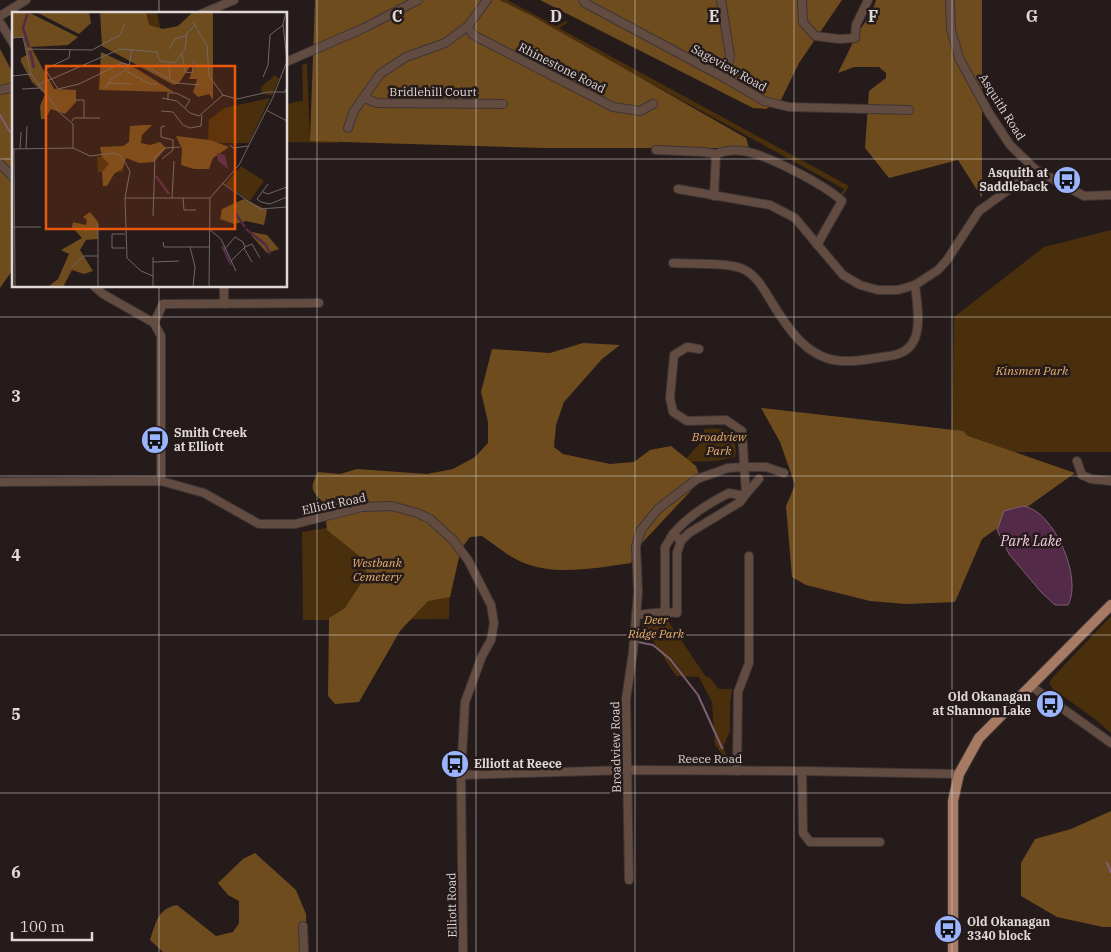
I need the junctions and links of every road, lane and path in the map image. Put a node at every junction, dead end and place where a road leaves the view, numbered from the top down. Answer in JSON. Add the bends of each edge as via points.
{"nodes":[{"id":1,"x":26,"y":0,"type":"edge"},
{"id":2,"x":234,"y":0,"type":"edge"},
{"id":3,"x":418,"y":0,"type":"edge"},
{"id":4,"x":487,"y":0,"type":"edge"},
{"id":5,"x":583,"y":0,"type":"edge"},
{"id":6,"x":721,"y":0,"type":"edge"},
{"id":7,"x":802,"y":0,"type":"edge"},
{"id":8,"x":868,"y":0,"type":"edge"},
{"id":9,"x":950,"y":0,"type":"edge"},
{"id":10,"x":206,"y":12,"type":"edge"},
{"id":11,"x":0,"y":16,"type":"edge"},
{"id":12,"x":0,"y":22,"type":"edge"},
{"id":13,"x":468,"y":26,"type":"junction"},
{"id":14,"x":12,"y":42,"type":"edge"},
{"id":15,"x":288,"y":61,"type":"edge"},
{"id":16,"x":725,"y":78,"type":"junction"},
{"id":17,"x":364,"y":98,"type":"junction"},
{"id":18,"x":503,"y":104,"type":"dead end"},
{"id":19,"x":653,"y":104,"type":"dead end"},
{"id":20,"x":909,"y":110,"type":"dead end"},
{"id":21,"x":348,"y":128,"type":"dead end"},
{"id":22,"x":656,"y":150,"type":"dead end"},
{"id":23,"x":716,"y":154,"type":"junction"},
{"id":24,"x":0,"y":164,"type":"edge"},
{"id":25,"x":1036,"y":170,"type":"junction"},
{"id":26,"x":12,"y":176,"type":"edge"},
{"id":27,"x":678,"y":189,"type":"dead end"},
{"id":28,"x":1111,"y":195,"type":"edge"},
{"id":29,"x":714,"y":196,"type":"junction"},
{"id":30,"x":817,"y":246,"type":"junction"},
{"id":31,"x":673,"y":263,"type":"dead end"},
{"id":32,"x":915,"y":286,"type":"junction"},
{"id":33,"x":96,"y":288,"type":"edge"},
{"id":34,"x":224,"y":288,"type":"edge"},
{"id":35,"x":319,"y":303,"type":"dead end"},
{"id":36,"x":224,"y":304,"type":"junction"},
{"id":37,"x":154,"y":323,"type":"junction"},
{"id":38,"x":699,"y":349,"type":"dead end"},
{"id":39,"x":1077,"y":461,"type":"dead end"},
{"id":40,"x":744,"y":467,"type":"junction"},
{"id":41,"x":784,"y":473,"type":"dead end"},
{"id":42,"x":759,"y":479,"type":"dead end"},
{"id":43,"x":161,"y":481,"type":"junction"},
{"id":44,"x":1111,"y":481,"type":"edge"},
{"id":45,"x":0,"y":482,"type":"edge"},
{"id":46,"x":745,"y":495,"type":"junction"},
{"id":47,"x":673,"y":534,"type":"junction"},
{"id":48,"x":681,"y":542,"type":"junction"},
{"id":49,"x":748,"y":556,"type":"dead end"},
{"id":50,"x":1111,"y":605,"type":"edge"},
{"id":51,"x":665,"y":612,"type":"junction"},
{"id":52,"x":636,"y":615,"type":"junction"},
{"id":53,"x":1031,"y":686,"type":"junction"},
{"id":54,"x":1111,"y":742,"type":"edge"},
{"id":55,"x":628,"y":770,"type":"junction"},
{"id":56,"x":737,"y":771,"type":"junction"},
{"id":57,"x":802,"y":771,"type":"junction"},
{"id":58,"x":959,"y":774,"type":"junction"},
{"id":59,"x":461,"y":775,"type":"junction"},
{"id":60,"x":880,"y":842,"type":"dead end"},
{"id":61,"x":629,"y":880,"type":"dead end"},
{"id":62,"x":303,"y":926,"type":"dead end"},
{"id":63,"x":304,"y":952,"type":"edge"},
{"id":64,"x":463,"y":952,"type":"edge"},
{"id":65,"x":953,"y":952,"type":"edge"}],
"edges":[{"from":1,"to":11,"type":"street"},
{"from":2,"to":10,"type":"street"},
{"from":3,"to":15,"type":"street"},
{"from":4,"to":13,"type":"street"},
{"from":5,"to":16,"type":"street","name":"Sageview Road"},
{"from":6,"to":16,"type":"street","via":[[730,56]]},
{"from":7,"to":8,"type":"street","via":[[803,22],[815,36],[839,39],[855,38],[856,25]]},
{"from":9,"to":25,"type":"street","name":"Asquith Road","via":[[951,29],[959,58],[1010,145]]},
{"from":12,"to":14,"type":"street"},
{"from":13,"to":17,"type":"street","via":[[445,43],[406,57],[380,74]]},
{"from":13,"to":19,"type":"street","name":"Rhinestone Road","via":[[477,37],[613,107],[640,111]]},
{"from":16,"to":20,"type":"street","name":"Sageview Road","via":[[764,101],[789,107]]},
{"from":17,"to":18,"type":"street","name":"Bridlehill Court","via":[[377,103]]},
{"from":17,"to":21,"type":"street"},
{"from":22,"to":23,"type":"street"},
{"from":23,"to":29,"type":"street"},
{"from":23,"to":30,"type":"street","via":[[742,151],[763,156],[802,175],[842,201]]},
{"from":24,"to":26,"type":"street"},
{"from":25,"to":28,"type":"street","name":"Asquith Road","via":[[1084,196]]},
{"from":25,"to":32,"type":"street","via":[[979,210],[938,270]]},
{"from":27,"to":29,"type":"street"},
{"from":29,"to":30,"type":"street","via":[[770,205],[795,218]]},
{"from":30,"to":32,"type":"street","via":[[843,275],[860,285],[878,290]]},
{"from":31,"to":32,"type":"street","via":[[735,266],[746,270],[760,284],[802,345],[821,357],[843,361],[894,356],[909,348],[917,334],[919,321]]},
{"from":33,"to":37,"type":"street"},
{"from":34,"to":36,"type":"street"},
{"from":35,"to":36,"type":"street"},
{"from":36,"to":37,"type":"street","via":[[163,304]]},
{"from":37,"to":43,"type":"street","via":[[162,336]]},
{"from":38,"to":40,"type":"street","via":[[687,347],[674,355],[670,398],[673,412],[688,421],[726,420],[742,431]]},
{"from":39,"to":44,"type":"street","via":[[1082,475]]},
{"from":40,"to":41,"type":"street","name":"Broadview Road","via":[[766,467]]},
{"from":40,"to":46,"type":"street"},
{"from":40,"to":52,"type":"street","name":"Broadview Road","via":[[728,468],[697,479],[658,509],[641,530],[636,546]]},
{"from":42,"to":46,"type":"street"},
{"from":43,"to":45,"type":"street","name":"Elliott Road"},
{"from":43,"to":59,"type":"street","name":"Elliott Road","via":[[204,493],[259,524],[295,524],[362,507],[392,506],[430,519],[446,533],[468,560],[493,612],[491,640],[464,702]]},
{"from":46,"to":47,"type":"street","via":[[729,492]]},
{"from":46,"to":48,"type":"street","via":[[740,502],[689,533]]},
{"from":47,"to":48,"type":"street"},
{"from":47,"to":51,"type":"street","via":[[665,547]]},
{"from":48,"to":51,"type":"street","via":[[677,553],[677,613]]},
{"from":49,"to":56,"type":"street","via":[[749,663],[738,692]]},
{"from":50,"to":53,"type":"main road"},
{"from":51,"to":52,"type":"street"},
{"from":52,"to":55,"type":"street","name":"Broadview Road","via":[[626,699]]},
{"from":53,"to":54,"type":"street"},
{"from":53,"to":58,"type":"main road","via":[[978,738]]},
{"from":55,"to":56,"type":"street","name":"Reece Road"},
{"from":55,"to":59,"type":"street","name":"Reece Road"},
{"from":55,"to":61,"type":"street","name":"Broadview Road"},
{"from":56,"to":57,"type":"street","name":"Reece Road"},
{"from":57,"to":58,"type":"street","name":"Reece Road"},
{"from":57,"to":60,"type":"street","via":[[803,833],[810,842]]},
{"from":58,"to":65,"type":"main road","via":[[953,801]]},
{"from":59,"to":64,"type":"street","name":"Elliott Road"},
{"from":62,"to":63,"type":"street"}]}
